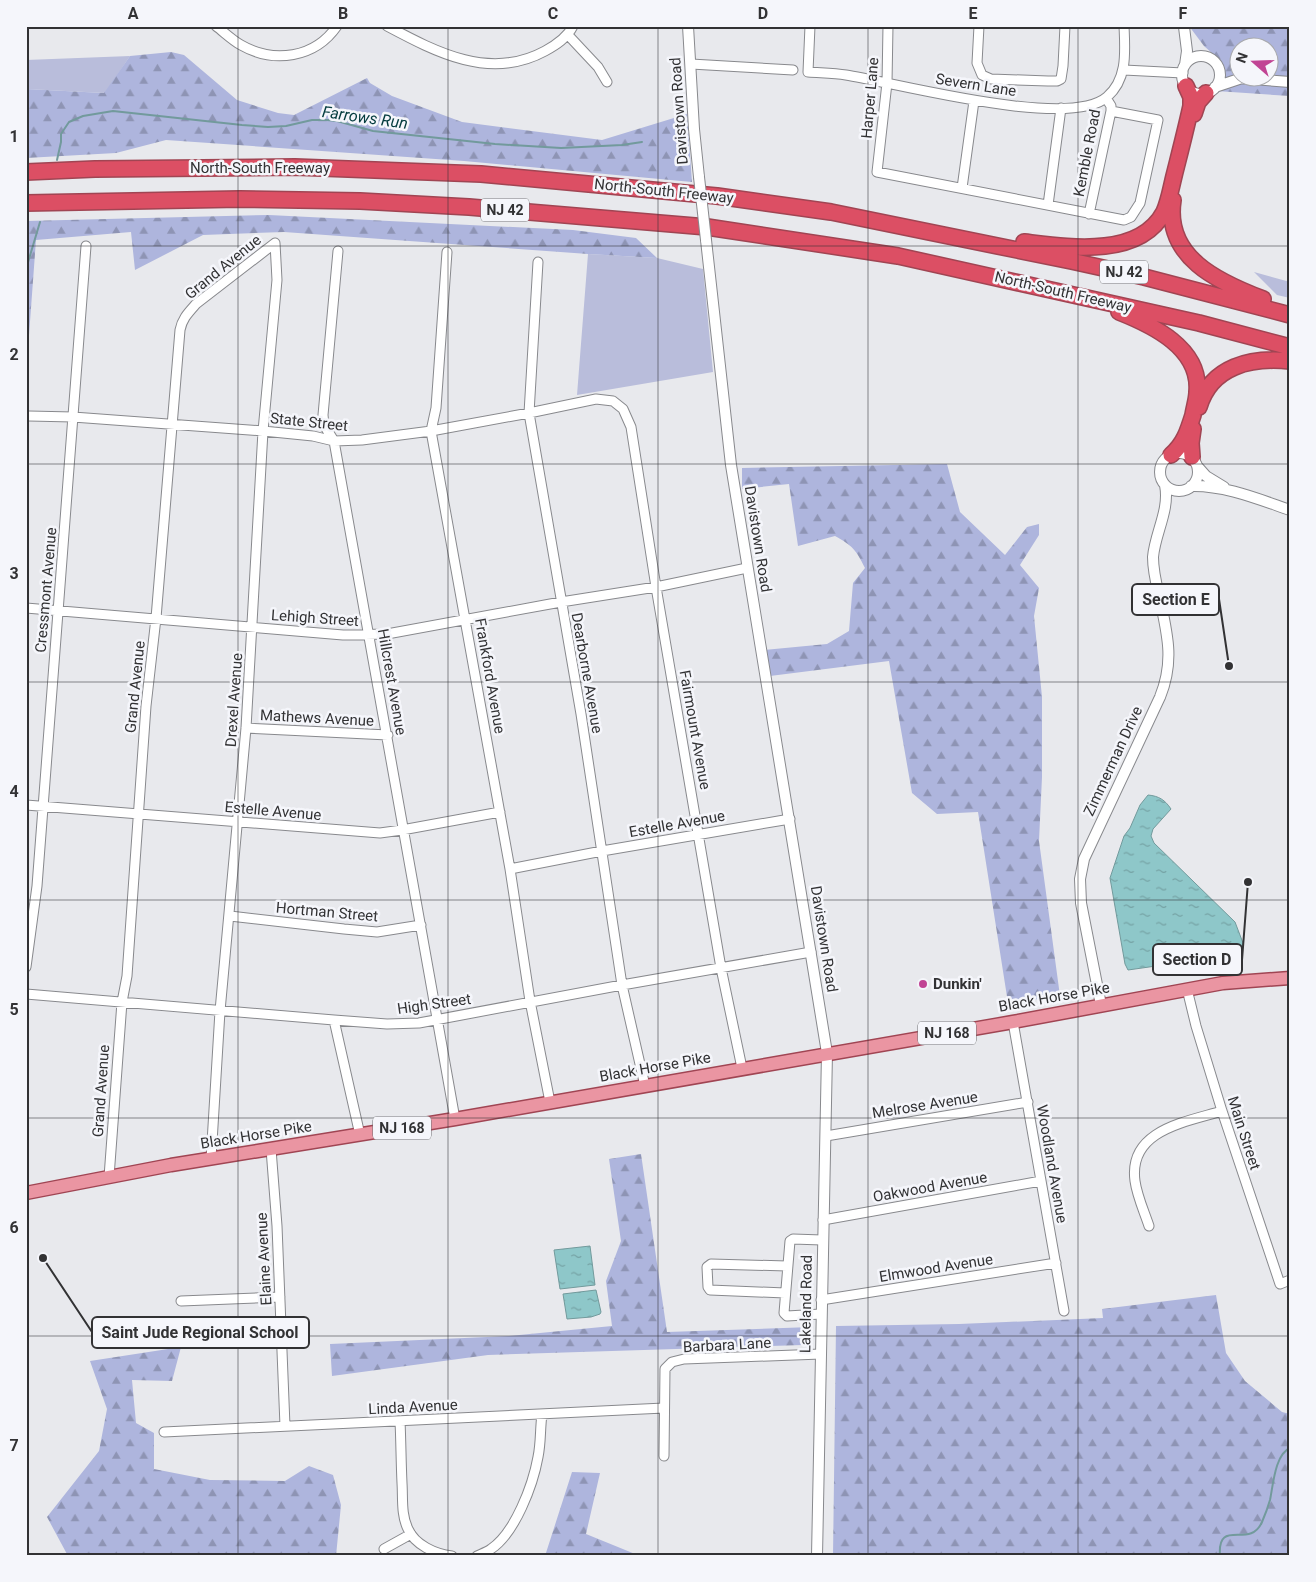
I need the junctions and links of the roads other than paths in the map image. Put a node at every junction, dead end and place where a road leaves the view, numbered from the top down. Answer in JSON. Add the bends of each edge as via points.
{"nodes":[{"id":1,"x":216,"y":26,"type":"edge"},
{"id":2,"x":337,"y":26,"type":"edge"},
{"id":3,"x":387,"y":26,"type":"edge"},
{"id":4,"x":688,"y":26,"type":"edge"},
{"id":5,"x":810,"y":26,"type":"edge"},
{"id":6,"x":888,"y":26,"type":"edge"},
{"id":7,"x":979,"y":26,"type":"edge"},
{"id":8,"x":1065,"y":26,"type":"edge"},
{"id":9,"x":1124,"y":26,"type":"edge"},
{"id":10,"x":1184,"y":26,"type":"edge"},
{"id":11,"x":571,"y":31,"type":"edge"},
{"id":12,"x":1208,"y":57,"type":"junction"},
{"id":13,"x":690,"y":64,"type":"junction"},
{"id":14,"x":1217,"y":66,"type":"junction"},
{"id":15,"x":793,"y":70,"type":"dead end"},
{"id":16,"x":1124,"y":70,"type":"junction"},
{"id":17,"x":1228,"y":73,"type":"edge"},
{"id":18,"x":1184,"y":76,"type":"junction"},
{"id":19,"x":607,"y":82,"type":"dead end"},
{"id":20,"x":887,"y":83,"type":"junction"},
{"id":21,"x":1228,"y":83,"type":"edge"},
{"id":22,"x":1211,"y":90,"type":"junction"},
{"id":23,"x":1106,"y":98,"type":"junction"},
{"id":24,"x":974,"y":101,"type":"junction"},
{"id":25,"x":1061,"y":108,"type":"junction"},
{"id":26,"x":1111,"y":111,"type":"junction"},
{"id":27,"x":26,"y":172,"type":"edge"},
{"id":28,"x":962,"y":188,"type":"junction"},
{"id":29,"x":26,"y":203,"type":"edge"},
{"id":30,"x":1048,"y":205,"type":"junction"},
{"id":31,"x":1089,"y":214,"type":"junction"},
{"id":32,"x":957,"y":237,"type":"junction"},
{"id":33,"x":275,"y":243,"type":"joint"},
{"id":34,"x":86,"y":246,"type":"dead end"},
{"id":35,"x":338,"y":251,"type":"dead end"},
{"id":36,"x":447,"y":252,"type":"dead end"},
{"id":37,"x":538,"y":262,"type":"dead end"},
{"id":38,"x":1044,"y":287,"type":"junction"},
{"id":39,"x":1290,"y":310,"type":"edge"},
{"id":40,"x":1290,"y":315,"type":"edge"},
{"id":41,"x":1290,"y":347,"type":"edge"},
{"id":42,"x":1290,"y":361,"type":"edge"},
{"id":43,"x":613,"y":401,"type":"joint"},
{"id":44,"x":529,"y":413,"type":"junction"},
{"id":45,"x":29,"y":416,"type":"dead end"},
{"id":46,"x":73,"y":417,"type":"junction"},
{"id":47,"x":172,"y":425,"type":"junction"},
{"id":48,"x":263,"y":430,"type":"junction"},
{"id":49,"x":431,"y":431,"type":"junction"},
{"id":50,"x":334,"y":441,"type":"junction"},
{"id":51,"x":1171,"y":455,"type":"junction"},
{"id":52,"x":1195,"y":462,"type":"junction"},
{"id":53,"x":1165,"y":485,"type":"junction"},
{"id":54,"x":1186,"y":489,"type":"junction"},
{"id":55,"x":1232,"y":491,"type":"junction"},
{"id":56,"x":1290,"y":510,"type":"edge"},
{"id":57,"x":1160,"y":529,"type":"junction"},
{"id":58,"x":747,"y":568,"type":"junction"},
{"id":59,"x":656,"y":588,"type":"junction"},
{"id":60,"x":561,"y":602,"type":"junction"},
{"id":61,"x":26,"y":608,"type":"edge"},
{"id":62,"x":58,"y":610,"type":"junction"},
{"id":63,"x":156,"y":618,"type":"junction"},
{"id":64,"x":466,"y":619,"type":"junction"},
{"id":65,"x":252,"y":627,"type":"junction"},
{"id":66,"x":369,"y":635,"type":"junction"},
{"id":67,"x":246,"y":728,"type":"junction"},
{"id":68,"x":388,"y":735,"type":"junction"},
{"id":69,"x":26,"y":805,"type":"edge"},
{"id":70,"x":42,"y":806,"type":"junction"},
{"id":71,"x":500,"y":812,"type":"junction"},
{"id":72,"x":138,"y":814,"type":"junction"},
{"id":73,"x":790,"y":819,"type":"junction"},
{"id":74,"x":237,"y":822,"type":"junction"},
{"id":75,"x":402,"y":830,"type":"junction"},
{"id":76,"x":699,"y":834,"type":"junction"},
{"id":77,"x":602,"y":851,"type":"junction"},
{"id":78,"x":510,"y":869,"type":"junction"},
{"id":79,"x":230,"y":916,"type":"junction"},
{"id":80,"x":421,"y":925,"type":"junction"},
{"id":81,"x":811,"y":952,"type":"junction"},
{"id":82,"x":26,"y":967,"type":"edge"},
{"id":83,"x":721,"y":968,"type":"junction"},
{"id":84,"x":1290,"y":978,"type":"edge"},
{"id":85,"x":622,"y":985,"type":"junction"},
{"id":86,"x":1187,"y":989,"type":"junction"},
{"id":87,"x":26,"y":994,"type":"edge"},
{"id":88,"x":530,"y":1001,"type":"junction"},
{"id":89,"x":122,"y":1002,"type":"junction"},
{"id":90,"x":1101,"y":1005,"type":"junction"},
{"id":91,"x":220,"y":1011,"type":"junction"},
{"id":92,"x":438,"y":1019,"type":"junction"},
{"id":93,"x":334,"y":1020,"type":"junction"},
{"id":94,"x":1013,"y":1022,"type":"junction"},
{"id":95,"x":827,"y":1053,"type":"junction"},
{"id":96,"x":742,"y":1068,"type":"junction"},
{"id":97,"x":644,"y":1086,"type":"junction"},
{"id":98,"x":550,"y":1102,"type":"junction"},
{"id":99,"x":1028,"y":1102,"type":"junction"},
{"id":100,"x":1222,"y":1111,"type":"junction"},
{"id":101,"x":455,"y":1119,"type":"junction"},
{"id":102,"x":360,"y":1135,"type":"junction"},
{"id":103,"x":826,"y":1136,"type":"junction"},
{"id":104,"x":271,"y":1150,"type":"junction"},
{"id":105,"x":211,"y":1159,"type":"junction"},
{"id":106,"x":109,"y":1177,"type":"junction"},
{"id":107,"x":1042,"y":1181,"type":"junction"},
{"id":108,"x":26,"y":1193,"type":"edge"},
{"id":109,"x":823,"y":1220,"type":"junction"},
{"id":110,"x":1149,"y":1226,"type":"dead end"},
{"id":111,"x":822,"y":1240,"type":"junction"},
{"id":112,"x":1056,"y":1263,"type":"junction"},
{"id":113,"x":787,"y":1266,"type":"junction"},
{"id":114,"x":1290,"y":1280,"type":"edge"},
{"id":115,"x":786,"y":1293,"type":"junction"},
{"id":116,"x":280,"y":1297,"type":"junction"},
{"id":117,"x":821,"y":1300,"type":"junction"},
{"id":118,"x":181,"y":1301,"type":"dead end"},
{"id":119,"x":1064,"y":1311,"type":"dead end"},
{"id":120,"x":821,"y":1314,"type":"junction"},
{"id":121,"x":821,"y":1354,"type":"junction"},
{"id":122,"x":664,"y":1408,"type":"junction"},
{"id":123,"x":542,"y":1414,"type":"junction"},
{"id":124,"x":400,"y":1421,"type":"junction"},
{"id":125,"x":286,"y":1426,"type":"junction"},
{"id":126,"x":164,"y":1432,"type":"dead end"},
{"id":127,"x":664,"y":1456,"type":"dead end"},
{"id":128,"x":411,"y":1534,"type":"junction"},
{"id":129,"x":384,"y":1549,"type":"dead end"},
{"id":130,"x":452,"y":1556,"type":"edge"},
{"id":131,"x":477,"y":1556,"type":"edge"},
{"id":132,"x":817,"y":1556,"type":"edge"}],
"edges":[{"from":1,"to":2,"type":"street","via":[[246,47],[278,56],[306,52],[330,38]]},
{"from":3,"to":11,"type":"street","via":[[456,59],[487,64],[514,62],[538,54]]},
{"from":4,"to":13,"type":"street","name":"Davistown Road"},
{"from":5,"to":20,"type":"street","name":"Severn Lane","via":[[808,72]]},
{"from":6,"to":20,"type":"street","name":"Harper Lane"},
{"from":7,"to":8,"type":"street","via":[[977,63],[982,75],[991,79],[1057,81],[1064,66]]},
{"from":9,"to":16,"type":"street"},
{"from":10,"to":12,"type":"street","via":[[1194,46]]},
{"from":10,"to":18,"type":"street","via":[[1187,52]]},
{"from":11,"to":19,"type":"street"},
{"from":12,"to":14,"type":"street"},
{"from":12,"to":18,"type":"street","via":[[1188,62]]},
{"from":13,"to":15,"type":"street"},
{"from":13,"to":58,"type":"street","name":"Davistown Road","bridge":true,"via":[[699,177],[731,465]]},
{"from":14,"to":17,"type":"street"},
{"from":14,"to":22,"type":"street","via":[[1220,77]]},
{"from":16,"to":18,"type":"street"},
{"from":16,"to":23,"type":"street"},
{"from":18,"to":22,"type":"street","via":[[1195,93]]},
{"from":18,"to":32,"type":"highway","via":[[1192,106],[1168,200],[1159,221],[1149,231],[1132,240],[1097,247]]},
{"from":20,"to":24,"type":"street","name":"Severn Lane"},
{"from":20,"to":28,"type":"street","name":"Harper Lane","via":[[877,172]]},
{"from":21,"to":22,"type":"street"},
{"from":22,"to":39,"type":"highway","via":[[1198,102],[1195,110],[1173,200],[1172,220],[1178,240],[1191,258],[1216,277]]},
{"from":23,"to":25,"type":"street","name":"Severn Lane","via":[[1097,104]]},
{"from":23,"to":26,"type":"street","name":"Kemble Road"},
{"from":24,"to":25,"type":"street","name":"Severn Lane"},
{"from":24,"to":28,"type":"street"},
{"from":25,"to":30,"type":"street"},
{"from":26,"to":31,"type":"street","name":"Kemble Road"},
{"from":26,"to":31,"type":"street","via":[[1158,120],[1136,211],[1124,220]]},
{"from":27,"to":32,"type":"highway","name":"North-South Freeway","number":"NJ 42","via":[[295,167],[481,174],[716,196],[831,212]]},
{"from":28,"to":30,"type":"street"},
{"from":29,"to":38,"type":"highway","name":"North-South Freeway","number":"NJ 42","via":[[240,199],[342,200],[469,207],[707,227],[794,239],[898,256]]},
{"from":30,"to":31,"type":"street"},
{"from":32,"to":40,"type":"highway","name":"North-South Freeway","number":"NJ 42","via":[[1144,277]]},
{"from":33,"to":47,"type":"street","name":"Grand Avenue","via":[[196,304],[182,322]]},
{"from":33,"to":48,"type":"street","name":"Drexel Avenue","via":[[277,280]]},
{"from":34,"to":46,"type":"street","name":"Cressmont Avenue"},
{"from":35,"to":50,"type":"street","name":"Hillcrest Avenue","via":[[323,415],[324,425]]},
{"from":36,"to":49,"type":"street","name":"Frankford Avenue","via":[[436,408]]},
{"from":37,"to":44,"type":"street","name":"Dearborne Avenue"},
{"from":38,"to":41,"type":"highway","name":"North-South Freeway","number":"NJ 42"},
{"from":38,"to":51,"type":"highway","via":[[1148,324],[1163,333],[1185,355],[1195,373],[1197,392],[1186,437]]},
{"from":42,"to":52,"type":"highway","via":[[1246,363],[1225,370],[1215,379],[1204,394],[1196,414],[1191,436]]},
{"from":43,"to":44,"type":"street","name":"State Street","via":[[596,398]]},
{"from":43,"to":59,"type":"street","name":"Fairmount Avenue","via":[[623,408],[631,427]]},
{"from":44,"to":49,"type":"street","name":"State Street"},
{"from":44,"to":60,"type":"street","name":"Dearborne Avenue"},
{"from":45,"to":46,"type":"street","name":"State Street"},
{"from":46,"to":47,"type":"street","name":"State Street"},
{"from":46,"to":62,"type":"street","name":"Cressmont Avenue"},
{"from":47,"to":48,"type":"street","name":"State Street"},
{"from":47,"to":63,"type":"street","name":"Grand Avenue"},
{"from":48,"to":50,"type":"street","name":"State Street"},
{"from":48,"to":65,"type":"street","name":"Drexel Avenue"},
{"from":49,"to":50,"type":"street","name":"State Street"},
{"from":49,"to":64,"type":"street","name":"Frankford Avenue"},
{"from":50,"to":66,"type":"street","name":"Hillcrest Avenue"},
{"from":51,"to":52,"type":"street","via":[[1182,453]]},
{"from":51,"to":53,"type":"street","via":[[1161,469]]},
{"from":52,"to":54,"type":"street","via":[[1197,479]]},
{"from":52,"to":55,"type":"street","via":[[1206,476]]},
{"from":53,"to":54,"type":"street","via":[[1175,491]]},
{"from":53,"to":57,"type":"street","name":"Zimmerman Drive"},
{"from":54,"to":55,"type":"street","via":[[1206,486]]},
{"from":54,"to":57,"type":"street","name":"Zimmerman Drive","via":[[1171,504]]},
{"from":55,"to":56,"type":"street"},
{"from":57,"to":90,"type":"street","name":"Zimmerman Drive","via":[[1154,549],[1154,567],[1167,632],[1168,671],[1160,697],[1087,852],[1080,878],[1081,903]]},
{"from":58,"to":59,"type":"street","name":"Lehigh Street"},
{"from":58,"to":73,"type":"street","name":"Davistown Road"},
{"from":59,"to":60,"type":"street","name":"Lehigh Street"},
{"from":59,"to":76,"type":"street","name":"Fairmount Avenue"},
{"from":60,"to":64,"type":"street","name":"Lehigh Street"},
{"from":60,"to":77,"type":"street","name":"Dearborne Avenue"},
{"from":61,"to":62,"type":"street","name":"Lehigh Street"},
{"from":62,"to":63,"type":"street","name":"Lehigh Street"},
{"from":62,"to":70,"type":"street","name":"Cressmont Avenue"},
{"from":63,"to":65,"type":"street","name":"Lehigh Street"},
{"from":63,"to":72,"type":"street","name":"Grand Avenue"},
{"from":64,"to":66,"type":"street","name":"Lehigh Street"},
{"from":64,"to":71,"type":"street","name":"Frankford Avenue"},
{"from":65,"to":66,"type":"street","name":"Lehigh Street"},
{"from":65,"to":67,"type":"street","name":"Drexel Avenue"},
{"from":66,"to":68,"type":"street","name":"Hillcrest Avenue"},
{"from":67,"to":68,"type":"street","name":"Mathews Avenue"},
{"from":67,"to":74,"type":"street","name":"Drexel Avenue"},
{"from":68,"to":75,"type":"street","name":"Hillcrest Avenue"},
{"from":69,"to":70,"type":"street","name":"Estelle Avenue"},
{"from":70,"to":72,"type":"street","name":"Estelle Avenue"},
{"from":70,"to":82,"type":"street","name":"Cressmont Avenue","via":[[37,886]]},
{"from":71,"to":75,"type":"street","name":"Estelle Avenue"},
{"from":71,"to":78,"type":"street","name":"Frankford Avenue"},
{"from":72,"to":74,"type":"street","name":"Estelle Avenue"},
{"from":72,"to":89,"type":"street","name":"Grand Avenue","via":[[128,976]]},
{"from":73,"to":76,"type":"street","name":"Estelle Avenue"},
{"from":73,"to":81,"type":"street","name":"Davistown Road"},
{"from":74,"to":75,"type":"street","name":"Estelle Avenue","via":[[355,832]]},
{"from":74,"to":79,"type":"street","name":"Drexel Avenue"},
{"from":75,"to":80,"type":"street","name":"Hillcrest Avenue"},
{"from":76,"to":77,"type":"street","name":"Estelle Avenue"},
{"from":76,"to":83,"type":"street","name":"Fairmount Avenue"},
{"from":77,"to":78,"type":"street","name":"Estelle Avenue"},
{"from":77,"to":85,"type":"street","name":"Dearborne Avenue"},
{"from":78,"to":88,"type":"street","name":"Frankford Avenue"},
{"from":79,"to":80,"type":"street","name":"Hortman Street","via":[[377,932]]},
{"from":79,"to":91,"type":"street","name":"Drexel Avenue"},
{"from":80,"to":92,"type":"street","name":"Hillcrest Avenue"},
{"from":81,"to":83,"type":"street","name":"High Street"},
{"from":81,"to":95,"type":"street","name":"Davistown Road"},
{"from":83,"to":85,"type":"street","name":"High Street"},
{"from":83,"to":96,"type":"street","name":"Fairmount Avenue"},
{"from":84,"to":86,"type":"main road","name":"Black Horse Pike","number":"NJ 168"},
{"from":85,"to":88,"type":"street","name":"High Street"},
{"from":85,"to":97,"type":"street","name":"Dearborne Avenue"},
{"from":86,"to":90,"type":"main road","name":"Black Horse Pike","number":"NJ 168"},
{"from":86,"to":100,"type":"street","name":"Main Street"},
{"from":87,"to":89,"type":"street","name":"High Street"},
{"from":88,"to":92,"type":"street","name":"High Street"},
{"from":88,"to":98,"type":"street","name":"Frankford Avenue"},
{"from":89,"to":91,"type":"street","name":"High Street"},
{"from":89,"to":106,"type":"street","name":"Grand Avenue"},
{"from":90,"to":94,"type":"main road","name":"Black Horse Pike","number":"NJ 168"},
{"from":91,"to":93,"type":"street","name":"High Street"},
{"from":91,"to":105,"type":"street","name":"Drexel Avenue"},
{"from":92,"to":93,"type":"street","name":"High Street","via":[[387,1024]]},
{"from":92,"to":101,"type":"street","name":"Hillcrest Avenue"},
{"from":93,"to":102,"type":"street"},
{"from":94,"to":95,"type":"main road","name":"Black Horse Pike","number":"NJ 168"},
{"from":94,"to":99,"type":"street","name":"Woodland Avenue"},
{"from":95,"to":96,"type":"main road","name":"Black Horse Pike","number":"NJ 168"},
{"from":95,"to":103,"type":"street","name":"Lakeland Road"},
{"from":96,"to":97,"type":"main road","name":"Black Horse Pike","number":"NJ 168"},
{"from":97,"to":98,"type":"main road","name":"Black Horse Pike","number":"NJ 168"},
{"from":98,"to":101,"type":"main road","name":"Black Horse Pike","number":"NJ 168"},
{"from":99,"to":103,"type":"street","name":"Melrose Avenue"},
{"from":99,"to":107,"type":"street","name":"Woodland Avenue"},
{"from":100,"to":110,"type":"street","via":[[1162,1131],[1143,1146],[1134,1174]]},
{"from":100,"to":114,"type":"street","name":"Main Street","via":[[1280,1284]]},
{"from":101,"to":102,"type":"main road","name":"Black Horse Pike","number":"NJ 168"},
{"from":102,"to":104,"type":"main road","name":"Black Horse Pike","number":"NJ 168"},
{"from":103,"to":109,"type":"street","name":"Lakeland Road"},
{"from":104,"to":105,"type":"main road","name":"Black Horse Pike","number":"NJ 168"},
{"from":104,"to":116,"type":"street","name":"Elaine Avenue"},
{"from":105,"to":106,"type":"main road","name":"Black Horse Pike","number":"NJ 168"},
{"from":106,"to":108,"type":"main road","name":"Black Horse Pike","number":"NJ 168"},
{"from":107,"to":109,"type":"street","name":"Oakwood Avenue"},
{"from":107,"to":112,"type":"street","name":"Woodland Avenue"},
{"from":109,"to":111,"type":"street","name":"Lakeland Road"},
{"from":111,"to":113,"type":"street","via":[[790,1241]]},
{"from":111,"to":117,"type":"street","name":"Lakeland Road"},
{"from":112,"to":117,"type":"street","name":"Elmwood Avenue"},
{"from":112,"to":119,"type":"street","name":"Woodland Avenue"},
{"from":113,"to":115,"type":"street"},
{"from":113,"to":115,"type":"street","via":[[711,1264],[707,1267],[710,1290]]},
{"from":115,"to":120,"type":"street","via":[[786,1315]]},
{"from":116,"to":118,"type":"street"},
{"from":116,"to":125,"type":"street","name":"Elaine Avenue"},
{"from":117,"to":120,"type":"street","name":"Lakeland Road"},
{"from":120,"to":121,"type":"street","name":"Lakeland Road"},
{"from":121,"to":122,"type":"street","name":"Barbara Lane","via":[[672,1362],[665,1369]]},
{"from":121,"to":132,"type":"street","name":"Lakeland Road"},
{"from":122,"to":123,"type":"street","name":"Linda Avenue"},
{"from":122,"to":127,"type":"street","name":"Barbara Lane"},
{"from":123,"to":124,"type":"street","name":"Linda Avenue"},
{"from":123,"to":131,"type":"street","via":[[538,1456],[527,1495],[502,1539]]},
{"from":124,"to":125,"type":"street","name":"Linda Avenue"},
{"from":124,"to":128,"type":"street","via":[[403,1514]]},
{"from":125,"to":126,"type":"street","name":"Linda Avenue"},
{"from":128,"to":129,"type":"street"},
{"from":128,"to":130,"type":"street","via":[[426,1548]]}]}
